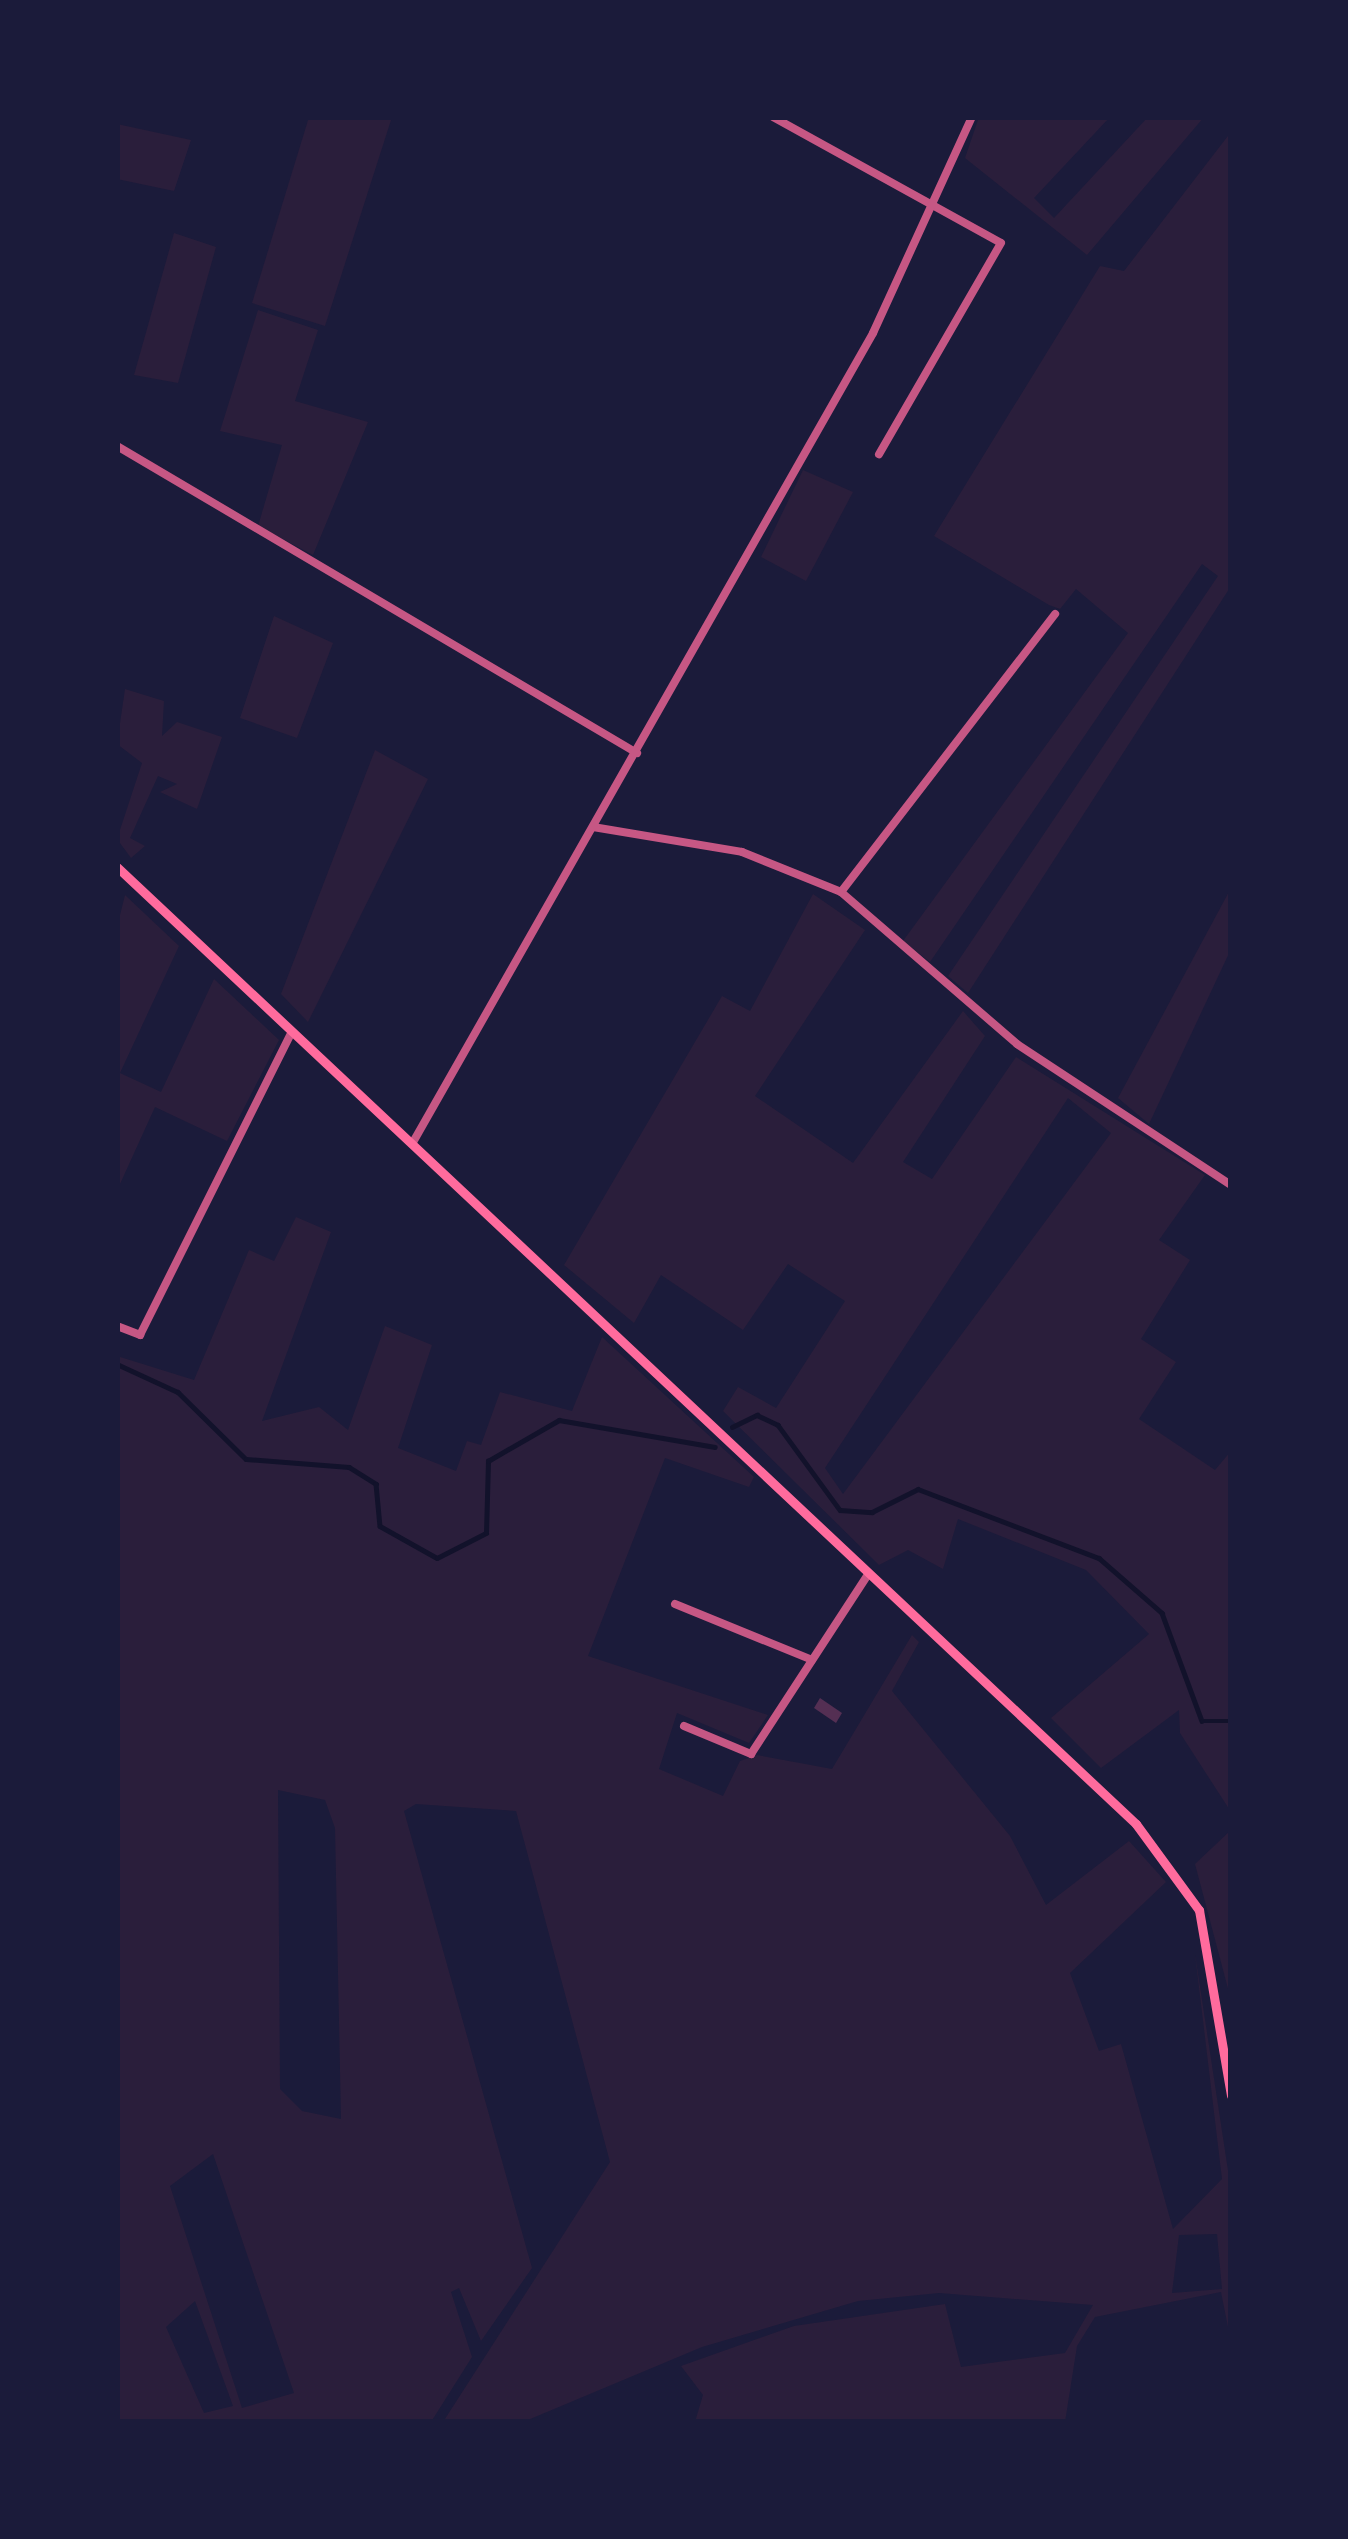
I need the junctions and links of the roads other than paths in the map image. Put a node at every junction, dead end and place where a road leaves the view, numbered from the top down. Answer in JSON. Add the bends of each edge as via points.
{"nodes":[{"id":1,"x":773,"y":117,"type":"edge"},
{"id":2,"x":972,"y":117,"type":"edge"},
{"id":3,"x":938,"y":210,"type":"junction"},
{"id":4,"x":117,"y":446,"type":"edge"},
{"id":5,"x":879,"y":454,"type":"dead end"},
{"id":6,"x":1055,"y":614,"type":"dead end"},
{"id":7,"x":637,"y":753,"type":"junction"},
{"id":8,"x":593,"y":827,"type":"junction"},
{"id":9,"x":117,"y":867,"type":"edge"},
{"id":10,"x":841,"y":892,"type":"junction"},
{"id":11,"x":292,"y":1032,"type":"junction"},
{"id":12,"x":412,"y":1144,"type":"junction"},
{"id":13,"x":1231,"y":1185,"type":"edge"},
{"id":14,"x":117,"y":1325,"type":"edge"},
{"id":15,"x":869,"y":1573,"type":"junction"},
{"id":16,"x":675,"y":1604,"type":"dead end"},
{"id":17,"x":812,"y":1660,"type":"junction"},
{"id":18,"x":685,"y":1726,"type":"dead end"},
{"id":19,"x":1231,"y":2095,"type":"edge"}],
"edges":[{"from":1,"to":3,"type":"street"},
{"from":2,"to":3,"type":"street"},
{"from":3,"to":5,"type":"street","via":[[1001,243]]},
{"from":3,"to":7,"type":"street"},
{"from":4,"to":7,"type":"street"},
{"from":6,"to":10,"type":"street"},
{"from":7,"to":8,"type":"street"},
{"from":8,"to":10,"type":"street","via":[[742,852]]},
{"from":8,"to":12,"type":"street"},
{"from":9,"to":11,"type":"main road"},
{"from":10,"to":13,"type":"street","via":[[1017,1044]]},
{"from":11,"to":12,"type":"main road"},
{"from":11,"to":14,"type":"street","via":[[140,1335]]},
{"from":12,"to":15,"type":"main road"},
{"from":15,"to":17,"type":"street"},
{"from":15,"to":19,"type":"main road","via":[[1171,1862],[1205,1930]]},
{"from":16,"to":17,"type":"street"},
{"from":17,"to":18,"type":"street","via":[[752,1754]]}]}
